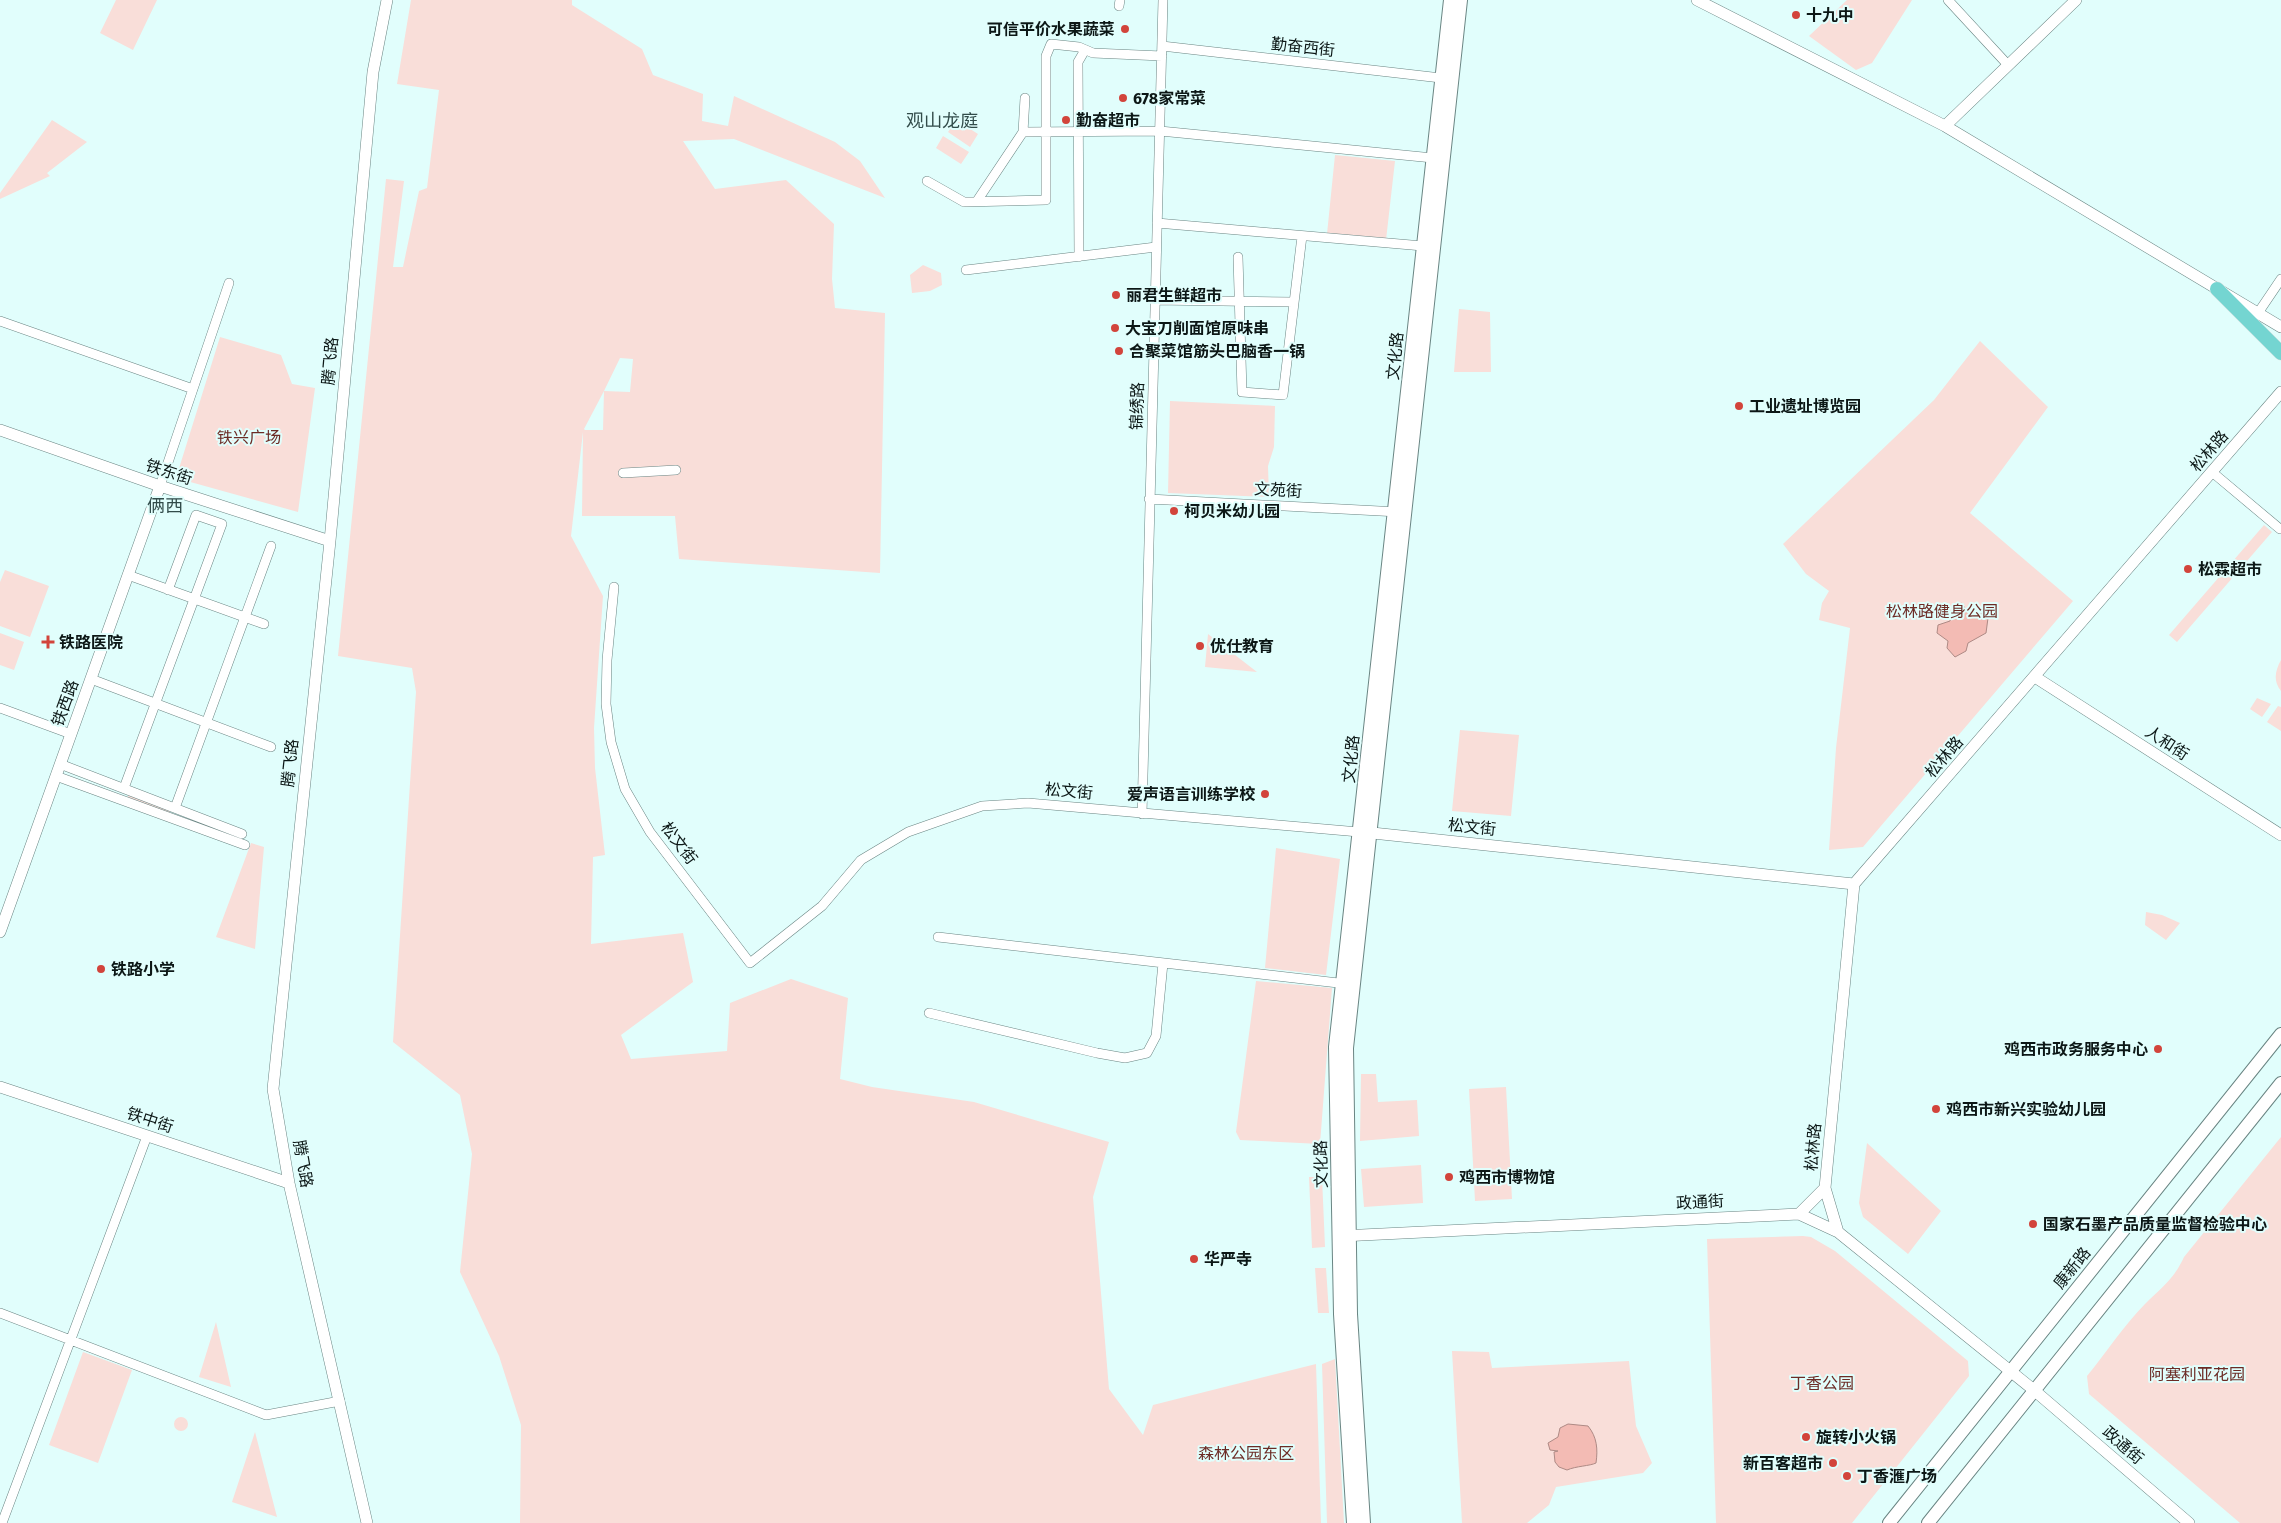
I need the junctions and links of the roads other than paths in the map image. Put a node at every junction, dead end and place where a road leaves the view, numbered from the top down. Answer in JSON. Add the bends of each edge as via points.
{"nodes":[{"id":1,"x":387,"y":0,"type":"edge"},
{"id":2,"x":1163,"y":0,"type":"edge"},
{"id":3,"x":1450,"y":0,"type":"edge"},
{"id":4,"x":1461,"y":0,"type":"edge"},
{"id":5,"x":1697,"y":0,"type":"edge"},
{"id":6,"x":1948,"y":0,"type":"edge"},
{"id":7,"x":2076,"y":0,"type":"edge"},
{"id":8,"x":1162,"y":46,"type":"junction"},
{"id":9,"x":1085,"y":50,"type":"junction"},
{"id":10,"x":1162,"y":56,"type":"junction"},
{"id":11,"x":2008,"y":65,"type":"junction"},
{"id":12,"x":1441,"y":78,"type":"junction"},
{"id":13,"x":1025,"y":98,"type":"dead end"},
{"id":14,"x":1944,"y":126,"type":"junction"},
{"id":15,"x":1160,"y":131,"type":"junction"},
{"id":16,"x":1023,"y":132,"type":"junction"},
{"id":17,"x":1046,"y":134,"type":"junction"},
{"id":18,"x":1432,"y":158,"type":"junction"},
{"id":19,"x":927,"y":181,"type":"dead end"},
{"id":20,"x":976,"y":201,"type":"junction"},
{"id":21,"x":1157,"y":223,"type":"junction"},
{"id":22,"x":1302,"y":236,"type":"junction"},
{"id":23,"x":1423,"y":246,"type":"junction"},
{"id":24,"x":1156,"y":247,"type":"junction"},
{"id":25,"x":1080,"y":256,"type":"junction"},
{"id":26,"x":1238,"y":257,"type":"dead end"},
{"id":27,"x":966,"y":270,"type":"dead end"},
{"id":28,"x":2281,"y":279,"type":"edge"},
{"id":29,"x":228,"y":283,"type":"dead end"},
{"id":30,"x":2218,"y":289,"type":"junction"},
{"id":31,"x":1155,"y":300,"type":"junction"},
{"id":32,"x":1239,"y":302,"type":"junction"},
{"id":33,"x":1294,"y":302,"type":"junction"},
{"id":34,"x":2258,"y":313,"type":"junction"},
{"id":35,"x":0,"y":320,"type":"edge"},
{"id":36,"x":2281,"y":327,"type":"edge"},
{"id":37,"x":2281,"y":353,"type":"edge"},
{"id":38,"x":193,"y":389,"type":"junction"},
{"id":39,"x":2281,"y":392,"type":"edge"},
{"id":40,"x":0,"y":430,"type":"edge"},
{"id":41,"x":676,"y":470,"type":"dead end"},
{"id":42,"x":2212,"y":472,"type":"junction"},
{"id":43,"x":623,"y":473,"type":"dead end"},
{"id":44,"x":160,"y":486,"type":"junction"},
{"id":45,"x":1150,"y":498,"type":"junction"},
{"id":46,"x":1400,"y":512,"type":"junction"},
{"id":47,"x":2280,"y":529,"type":"edge"},
{"id":48,"x":330,"y":541,"type":"junction"},
{"id":49,"x":271,"y":546,"type":"dead end"},
{"id":50,"x":128,"y":575,"type":"junction"},
{"id":51,"x":614,"y":587,"type":"dead end"},
{"id":52,"x":168,"y":590,"type":"junction"},
{"id":53,"x":194,"y":599,"type":"junction"},
{"id":54,"x":245,"y":617,"type":"junction"},
{"id":55,"x":264,"y":624,"type":"dead end"},
{"id":56,"x":2035,"y":677,"type":"junction"},
{"id":57,"x":91,"y":679,"type":"junction"},
{"id":58,"x":156,"y":703,"type":"junction"},
{"id":59,"x":0,"y":708,"type":"edge"},
{"id":60,"x":207,"y":723,"type":"junction"},
{"id":61,"x":71,"y":734,"type":"junction"},
{"id":62,"x":271,"y":748,"type":"dead end"},
{"id":63,"x":60,"y":764,"type":"junction"},
{"id":64,"x":56,"y":776,"type":"junction"},
{"id":65,"x":124,"y":788,"type":"junction"},
{"id":66,"x":175,"y":808,"type":"junction"},
{"id":67,"x":1142,"y":814,"type":"junction"},
{"id":68,"x":1364,"y":832,"type":"junction"},
{"id":69,"x":242,"y":834,"type":"dead end"},
{"id":70,"x":2281,"y":835,"type":"edge"},
{"id":71,"x":245,"y":845,"type":"dead end"},
{"id":72,"x":1854,"y":884,"type":"junction"},
{"id":73,"x":0,"y":932,"type":"edge"},
{"id":74,"x":938,"y":937,"type":"dead end"},
{"id":75,"x":1163,"y":963,"type":"junction"},
{"id":76,"x":1348,"y":984,"type":"junction"},
{"id":77,"x":929,"y":1013,"type":"dead end"},
{"id":78,"x":2281,"y":1034,"type":"edge"},
{"id":79,"x":2281,"y":1083,"type":"edge"},
{"id":80,"x":0,"y":1087,"type":"edge"},
{"id":81,"x":146,"y":1136,"type":"junction"},
{"id":82,"x":289,"y":1183,"type":"junction"},
{"id":83,"x":1825,"y":1188,"type":"junction"},
{"id":84,"x":1799,"y":1214,"type":"junction"},
{"id":85,"x":1838,"y":1232,"type":"junction"},
{"id":86,"x":1345,"y":1235,"type":"junction"},
{"id":87,"x":0,"y":1313,"type":"edge"},
{"id":88,"x":71,"y":1339,"type":"junction"},
{"id":89,"x":2010,"y":1371,"type":"junction"},
{"id":90,"x":2035,"y":1391,"type":"junction"},
{"id":91,"x":340,"y":1401,"type":"junction"},
{"id":92,"x":2,"y":1523,"type":"edge"},
{"id":93,"x":367,"y":1523,"type":"edge"},
{"id":94,"x":1353,"y":1523,"type":"edge"},
{"id":95,"x":1364,"y":1523,"type":"edge"},
{"id":96,"x":1889,"y":1523,"type":"edge"},
{"id":97,"x":1928,"y":1523,"type":"edge"},
{"id":98,"x":2189,"y":1523,"type":"edge"}],
"edges":[{"from":1,"to":48,"type":"street","name":"腾飞路","via":[[373,72]]},
{"from":2,"to":8,"type":"street","name":"锦绣路"},
{"from":3,"to":12,"type":"main road","name":"文化路"},
{"from":4,"to":46,"type":"main road","name":"文化路"},
{"from":5,"to":14,"type":"street"},
{"from":6,"to":11,"type":"street"},
{"from":7,"to":11,"type":"street"},
{"from":8,"to":10,"type":"street","name":"锦绣路"},
{"from":8,"to":12,"type":"street","name":"勤奋西街"},
{"from":9,"to":10,"type":"street","via":[[1095,54]]},
{"from":9,"to":17,"type":"street","via":[[1051,44],[1046,56]]},
{"from":9,"to":25,"type":"street","via":[[1078,62]]},
{"from":10,"to":15,"type":"street","name":"锦绣路"},
{"from":11,"to":14,"type":"street"},
{"from":12,"to":18,"type":"main road","name":"文化路"},
{"from":13,"to":16,"type":"street"},
{"from":14,"to":30,"type":"street"},
{"from":15,"to":17,"type":"street"},
{"from":15,"to":18,"type":"street"},
{"from":15,"to":21,"type":"street","name":"锦绣路"},
{"from":16,"to":17,"type":"street"},
{"from":16,"to":20,"type":"street"},
{"from":17,"to":20,"type":"street","via":[[1046,200]]},
{"from":18,"to":23,"type":"main road","name":"文化路"},
{"from":19,"to":20,"type":"street","via":[[964,202]]},
{"from":21,"to":22,"type":"street"},
{"from":21,"to":24,"type":"street","name":"锦绣路"},
{"from":22,"to":23,"type":"street"},
{"from":22,"to":33,"type":"street"},
{"from":23,"to":46,"type":"main road","name":"文化路"},
{"from":24,"to":25,"type":"street"},
{"from":24,"to":31,"type":"street","name":"锦绣路"},
{"from":25,"to":27,"type":"street"},
{"from":26,"to":32,"type":"street"},
{"from":28,"to":34,"type":"street"},
{"from":29,"to":38,"type":"street"},
{"from":30,"to":34,"type":"street"},
{"from":30,"to":37,"type":"main road"},
{"from":31,"to":32,"type":"street"},
{"from":31,"to":45,"type":"street","name":"锦绣路"},
{"from":32,"to":33,"type":"street"},
{"from":32,"to":33,"type":"street","via":[[1242,392],[1283,395]]},
{"from":34,"to":36,"type":"street"},
{"from":35,"to":38,"type":"street"},
{"from":38,"to":44,"type":"street"},
{"from":39,"to":42,"type":"street","name":"松林路"},
{"from":40,"to":44,"type":"street","name":"铁东街"},
{"from":41,"to":43,"type":"street"},
{"from":42,"to":47,"type":"street"},
{"from":42,"to":56,"type":"street","name":"松林路"},
{"from":44,"to":48,"type":"street","name":"铁东街"},
{"from":44,"to":50,"type":"street","name":"铁西路"},
{"from":45,"to":46,"type":"street","name":"文苑街"},
{"from":45,"to":67,"type":"street","name":"锦绣路"},
{"from":46,"to":68,"type":"main road","name":"文化路"},
{"from":48,"to":82,"type":"street","name":"腾飞路","via":[[273,1089]]},
{"from":49,"to":54,"type":"street"},
{"from":50,"to":52,"type":"street"},
{"from":50,"to":57,"type":"street","name":"铁西路"},
{"from":51,"to":67,"type":"street","name":"松文街","via":[[606,660],[606,704],[611,742],[624,789],[650,832],[750,963],[822,906],[861,860],[908,832],[950,816],[982,806],[1028,803]]},
{"from":52,"to":53,"type":"street"},
{"from":52,"to":53,"type":"street","via":[[196,515],[222,524]]},
{"from":53,"to":54,"type":"street"},
{"from":53,"to":58,"type":"street"},
{"from":54,"to":55,"type":"street"},
{"from":54,"to":60,"type":"street"},
{"from":56,"to":70,"type":"street","name":"人和街"},
{"from":56,"to":72,"type":"street","name":"松林路"},
{"from":57,"to":58,"type":"street"},
{"from":57,"to":61,"type":"street","name":"铁西路"},
{"from":58,"to":60,"type":"street"},
{"from":58,"to":65,"type":"street"},
{"from":59,"to":61,"type":"street"},
{"from":60,"to":62,"type":"street"},
{"from":60,"to":66,"type":"street"},
{"from":61,"to":63,"type":"street","name":"铁西路"},
{"from":63,"to":64,"type":"street","name":"铁西路"},
{"from":63,"to":65,"type":"street"},
{"from":64,"to":71,"type":"street"},
{"from":64,"to":73,"type":"street","name":"铁西路"},
{"from":65,"to":66,"type":"street"},
{"from":66,"to":69,"type":"street"},
{"from":67,"to":68,"type":"street","name":"松文街"},
{"from":68,"to":72,"type":"street","name":"松文街"},
{"from":68,"to":76,"type":"main road","name":"文化路"},
{"from":72,"to":83,"type":"street","name":"松林路"},
{"from":74,"to":75,"type":"street"},
{"from":75,"to":76,"type":"street"},
{"from":75,"to":77,"type":"street","via":[[1156,1036],[1147,1053],[1125,1058]]},
{"from":76,"to":86,"type":"main road","name":"文化路"},
{"from":78,"to":89,"type":"main road","name":"康新路"},
{"from":79,"to":90,"type":"main road"},
{"from":80,"to":81,"type":"street","name":"铁中街"},
{"from":81,"to":82,"type":"street","name":"铁中街"},
{"from":81,"to":88,"type":"street"},
{"from":82,"to":91,"type":"street","name":"腾飞路"},
{"from":83,"to":84,"type":"street","name":"松林路"},
{"from":83,"to":85,"type":"street"},
{"from":84,"to":85,"type":"street","name":"政通街"},
{"from":84,"to":86,"type":"street","name":"政通街"},
{"from":85,"to":89,"type":"street","name":"政通街"},
{"from":86,"to":94,"type":"main road","name":"文化路","via":[[1340,1314]]},
{"from":86,"to":95,"type":"main road","name":"文化路"},
{"from":87,"to":88,"type":"street"},
{"from":88,"to":91,"type":"street","via":[[266,1415]]},
{"from":88,"to":92,"type":"street"},
{"from":89,"to":90,"type":"street","name":"政通街"},
{"from":89,"to":96,"type":"main road","name":"康新路"},
{"from":90,"to":97,"type":"main road"},
{"from":90,"to":98,"type":"street","name":"政通街"},
{"from":91,"to":93,"type":"street","name":"腾飞路"}]}
